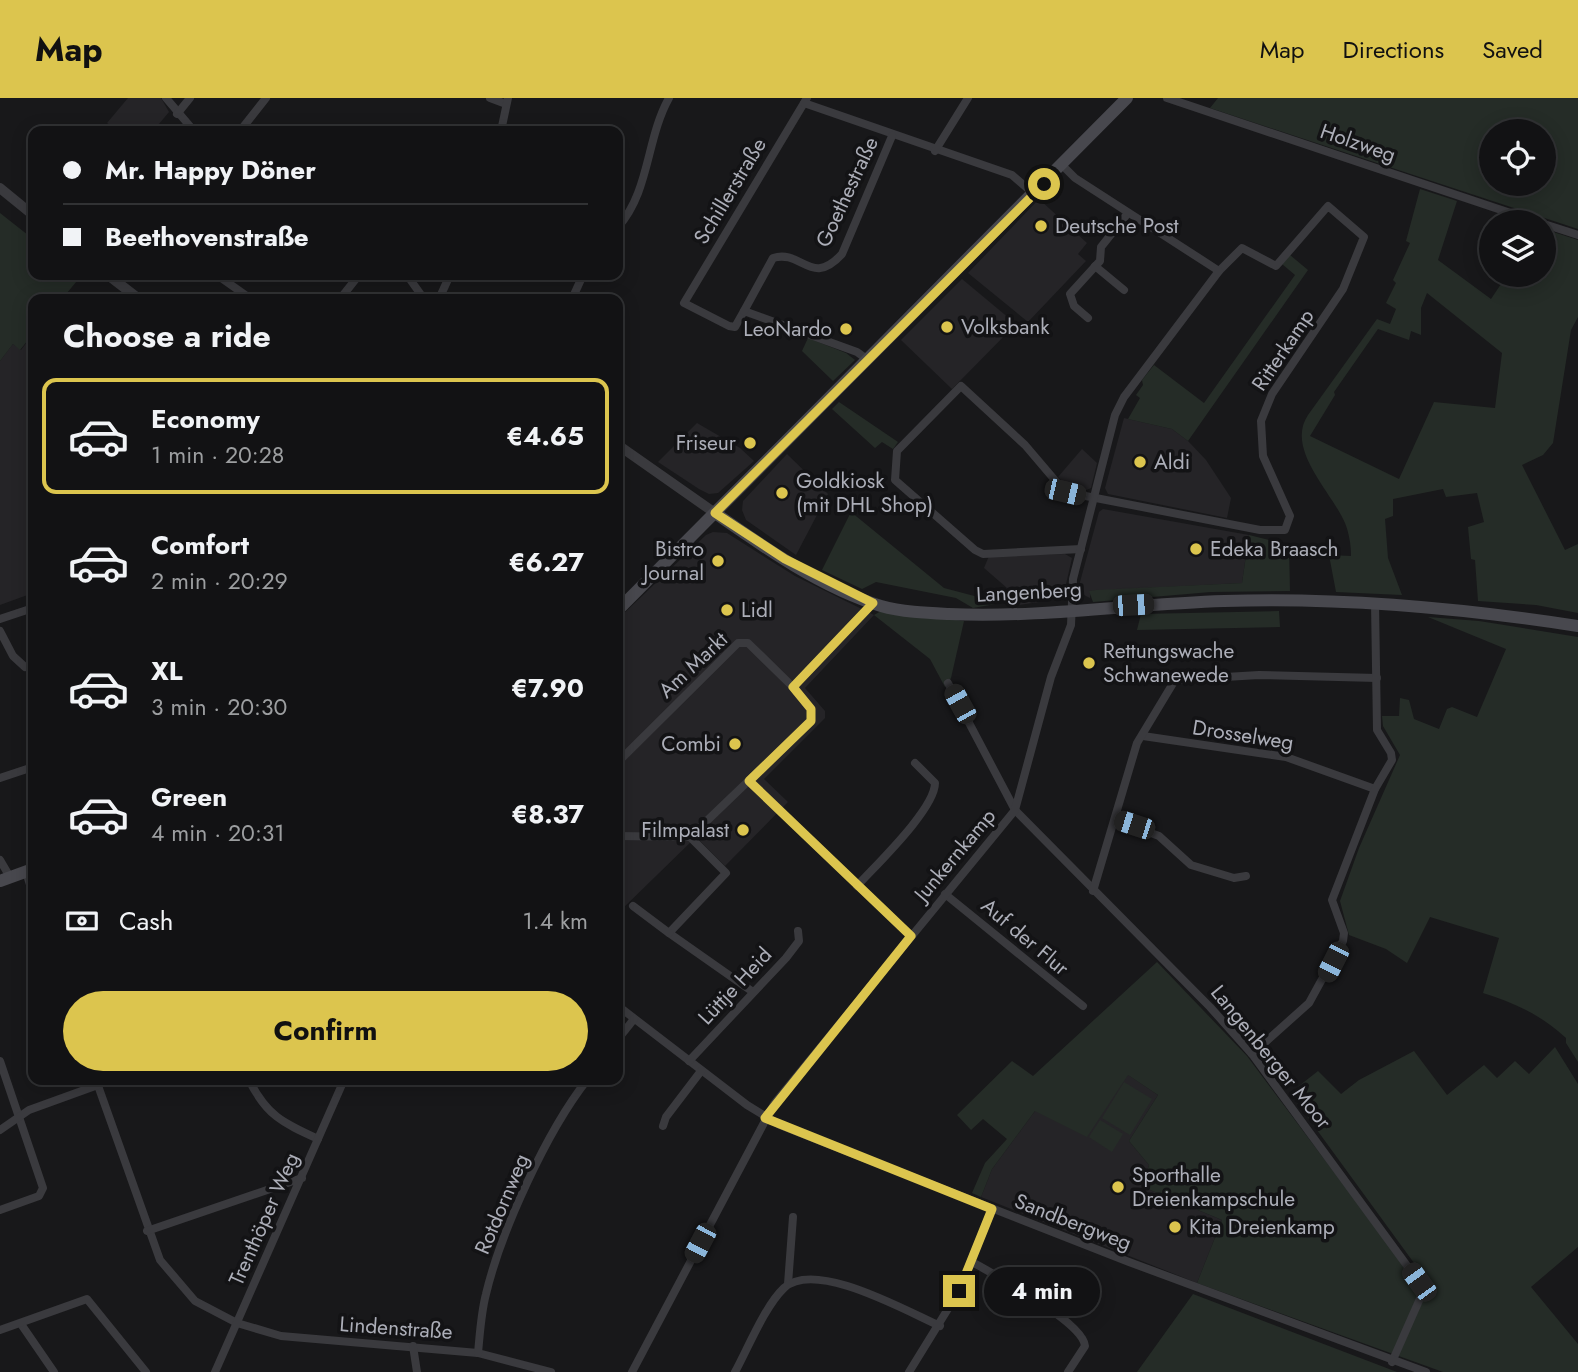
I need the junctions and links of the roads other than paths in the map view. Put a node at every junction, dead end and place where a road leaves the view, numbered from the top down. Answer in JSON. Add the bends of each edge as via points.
{"nodes":[{"id":1,"x":166,"y":98,"type":"edge"},
{"id":2,"x":190,"y":98,"type":"edge"},
{"id":3,"x":266,"y":98,"type":"edge"},
{"id":4,"x":490,"y":98,"type":"edge"},
{"id":5,"x":669,"y":98,"type":"edge"},
{"id":6,"x":968,"y":98,"type":"edge"},
{"id":7,"x":1128,"y":98,"type":"edge"},
{"id":8,"x":1167,"y":98,"type":"edge"},
{"id":9,"x":507,"y":101,"type":"edge"},
{"id":10,"x":805,"y":101,"type":"edge"},
{"id":11,"x":177,"y":114,"type":"junction"},
{"id":12,"x":189,"y":126,"type":"edge"},
{"id":13,"x":244,"y":126,"type":"edge"},
{"id":14,"x":502,"y":126,"type":"edge"},
{"id":15,"x":892,"y":136,"type":"junction"},
{"id":16,"x":935,"y":151,"type":"junction"},
{"id":17,"x":1062,"y":165,"type":"junction"},
{"id":18,"x":0,"y":188,"type":"edge"},
{"id":19,"x":1034,"y":194,"type":"junction"},
{"id":20,"x":1501,"y":210,"type":"edge"},
{"id":21,"x":28,"y":211,"type":"edge"},
{"id":22,"x":1128,"y":213,"type":"junction"},
{"id":23,"x":623,"y":220,"type":"edge"},
{"id":24,"x":1556,"y":228,"type":"edge"},
{"id":25,"x":1578,"y":235,"type":"edge"},
{"id":26,"x":1095,"y":266,"type":"junction"},
{"id":27,"x":1219,"y":271,"type":"junction"},
{"id":28,"x":114,"y":280,"type":"edge"},
{"id":29,"x":225,"y":280,"type":"edge"},
{"id":30,"x":355,"y":280,"type":"edge"},
{"id":31,"x":1124,"y":290,"type":"dead end"},
{"id":32,"x":133,"y":294,"type":"edge"},
{"id":33,"x":244,"y":294,"type":"edge"},
{"id":34,"x":344,"y":294,"type":"edge"},
{"id":35,"x":744,"y":311,"type":"junction"},
{"id":36,"x":1088,"y":318,"type":"dead end"},
{"id":37,"x":868,"y":360,"type":"junction"},
{"id":38,"x":623,"y":449,"type":"edge"},
{"id":39,"x":1094,"y":499,"type":"junction"},
{"id":40,"x":715,"y":513,"type":"junction"},
{"id":41,"x":1082,"y":549,"type":"junction"},
{"id":42,"x":873,"y":603,"type":"junction"},
{"id":43,"x":1375,"y":603,"type":"junction"},
{"id":44,"x":623,"y":605,"type":"edge"},
{"id":45,"x":28,"y":610,"type":"edge"},
{"id":46,"x":1072,"y":611,"type":"junction"},
{"id":47,"x":0,"y":619,"type":"edge"},
{"id":48,"x":1578,"y":626,"type":"edge"},
{"id":49,"x":0,"y":631,"type":"edge"},
{"id":50,"x":25,"y":667,"type":"dead end"},
{"id":51,"x":1377,"y":678,"type":"junction"},
{"id":52,"x":948,"y":683,"type":"dead end"},
{"id":53,"x":793,"y":687,"type":"junction"},
{"id":54,"x":1143,"y":736,"type":"junction"},
{"id":55,"x":623,"y":757,"type":"edge"},
{"id":56,"x":915,"y":763,"type":"dead end"},
{"id":57,"x":28,"y":769,"type":"edge"},
{"id":58,"x":0,"y":778,"type":"edge"},
{"id":59,"x":749,"y":781,"type":"junction"},
{"id":60,"x":1375,"y":789,"type":"junction"},
{"id":61,"x":1015,"y":810,"type":"junction"},
{"id":62,"x":1116,"y":820,"type":"junction"},
{"id":63,"x":623,"y":836,"type":"edge"},
{"id":64,"x":690,"y":837,"type":"junction"},
{"id":65,"x":0,"y":860,"type":"edge"},
{"id":66,"x":28,"y":870,"type":"edge"},
{"id":67,"x":1246,"y":876,"type":"dead end"},
{"id":68,"x":5,"y":879,"type":"edge"},
{"id":69,"x":858,"y":886,"type":"junction"},
{"id":70,"x":1093,"y":891,"type":"junction"},
{"id":71,"x":946,"y":894,"type":"junction"},
{"id":72,"x":632,"y":906,"type":"dead end"},
{"id":73,"x":798,"y":931,"type":"dead end"},
{"id":74,"x":669,"y":933,"type":"junction"},
{"id":75,"x":911,"y":936,"type":"junction"},
{"id":76,"x":753,"y":992,"type":"junction"},
{"id":77,"x":1083,"y":1006,"type":"dead end"},
{"id":78,"x":623,"y":1010,"type":"edge"},
{"id":79,"x":634,"y":1019,"type":"junction"},
{"id":80,"x":623,"y":1033,"type":"edge"},
{"id":81,"x":1252,"y":1054,"type":"junction"},
{"id":82,"x":0,"y":1061,"type":"edge"},
{"id":83,"x":689,"y":1061,"type":"junction"},
{"id":84,"x":701,"y":1071,"type":"junction"},
{"id":85,"x":92,"y":1085,"type":"edge"},
{"id":86,"x":98,"y":1085,"type":"edge"},
{"id":87,"x":252,"y":1085,"type":"edge"},
{"id":88,"x":342,"y":1085,"type":"edge"},
{"id":89,"x":583,"y":1085,"type":"edge"},
{"id":90,"x":19,"y":1116,"type":"junction"},
{"id":91,"x":765,"y":1118,"type":"junction"},
{"id":92,"x":663,"y":1126,"type":"dead end"},
{"id":93,"x":0,"y":1130,"type":"edge"},
{"id":94,"x":318,"y":1139,"type":"junction"},
{"id":95,"x":302,"y":1178,"type":"junction"},
{"id":96,"x":992,"y":1209,"type":"junction"},
{"id":97,"x":0,"y":1210,"type":"edge"},
{"id":98,"x":793,"y":1217,"type":"dead end"},
{"id":99,"x":147,"y":1231,"type":"junction"},
{"id":100,"x":972,"y":1262,"type":"junction"},
{"id":101,"x":788,"y":1284,"type":"junction"},
{"id":102,"x":237,"y":1323,"type":"junction"},
{"id":103,"x":21,"y":1324,"type":"junction"},
{"id":104,"x":940,"y":1326,"type":"junction"},
{"id":105,"x":0,"y":1330,"type":"edge"},
{"id":106,"x":412,"y":1346,"type":"junction"},
{"id":107,"x":478,"y":1353,"type":"junction"},
{"id":108,"x":1392,"y":1362,"type":"junction"},
{"id":109,"x":54,"y":1372,"type":"edge"},
{"id":110,"x":146,"y":1372,"type":"edge"},
{"id":111,"x":215,"y":1372,"type":"edge"},
{"id":112,"x":417,"y":1372,"type":"edge"},
{"id":113,"x":551,"y":1372,"type":"edge"},
{"id":114,"x":633,"y":1372,"type":"edge"},
{"id":115,"x":735,"y":1372,"type":"edge"},
{"id":116,"x":909,"y":1372,"type":"edge"},
{"id":117,"x":1068,"y":1372,"type":"edge"},
{"id":118,"x":1426,"y":1372,"type":"edge"}],
"edges":[{"from":1,"to":11,"type":"street"},
{"from":2,"to":11,"type":"street"},
{"from":3,"to":13,"type":"street"},
{"from":4,"to":9,"type":"street"},
{"from":5,"to":23,"type":"street","via":[[657,122],[636,202]]},
{"from":6,"to":16,"type":"street"},
{"from":7,"to":17,"type":"main road"},
{"from":8,"to":20,"type":"street","name":"Holzweg"},
{"from":9,"to":14,"type":"street"},
{"from":10,"to":15,"type":"street"},
{"from":10,"to":35,"type":"street","name":"Schillerstraße","via":[[684,303],[735,327]]},
{"from":11,"to":12,"type":"street"},
{"from":15,"to":16,"type":"street"},
{"from":15,"to":35,"type":"street","name":"Goethestraße","via":[[842,254],[830,267],[813,269],[780,256],[773,258]]},
{"from":16,"to":19,"type":"street","via":[[1013,175]]},
{"from":17,"to":19,"type":"main road"},
{"from":17,"to":22,"type":"street"},
{"from":18,"to":21,"type":"street"},
{"from":19,"to":37,"type":"main road"},
{"from":22,"to":26,"type":"street","via":[[1101,247]]},
{"from":22,"to":27,"type":"street"},
{"from":24,"to":25,"type":"street"},
{"from":26,"to":31,"type":"street"},
{"from":26,"to":36,"type":"street","via":[[1070,294],[1074,306]]},
{"from":27,"to":39,"type":"street","name":"Junkernkamp","via":[[1124,397],[1115,415]]},
{"from":27,"to":39,"type":"street","name":"Ritterkamp","via":[[1242,248],[1276,266],[1328,206],[1364,237],[1343,289],[1272,394],[1261,421],[1263,456],[1290,516],[1285,530],[1260,530]]},
{"from":28,"to":32,"type":"street"},
{"from":29,"to":33,"type":"street"},
{"from":30,"to":34,"type":"street"},
{"from":35,"to":37,"type":"street"},
{"from":37,"to":40,"type":"main road"},
{"from":38,"to":40,"type":"street"},
{"from":39,"to":41,"type":"street","name":"Junkernkamp"},
{"from":39,"to":41,"type":"street","via":[[1065,492],[1025,445],[961,386],[897,451],[895,480],[975,550],[983,554]]},
{"from":40,"to":42,"type":"main road","name":"Langenberg","via":[[785,559]]},
{"from":40,"to":44,"type":"main road"},
{"from":41,"to":46,"type":"street","name":"Junkernkamp","via":[[1073,579]]},
{"from":42,"to":46,"type":"main road","name":"Langenberg","via":[[980,615]]},
{"from":42,"to":53,"type":"street"},
{"from":43,"to":46,"type":"main road","name":"Langenberg","via":[[1225,601]]},
{"from":43,"to":48,"type":"main road","name":"Langenberg"},
{"from":43,"to":51,"type":"street"},
{"from":45,"to":47,"type":"street"},
{"from":46,"to":61,"type":"street","name":"Junkernkamp","via":[[1069,635],[1051,677]]},
{"from":49,"to":50,"type":"street","via":[[13,656]]},
{"from":51,"to":54,"type":"street","via":[[1259,675],[1180,679],[1172,684]]},
{"from":51,"to":60,"type":"street","via":[[1377,730],[1391,760]]},
{"from":52,"to":61,"type":"street","name":"Langenberger Moor"},
{"from":53,"to":55,"type":"street","name":"Am Markt","via":[[748,643],[738,643]]},
{"from":53,"to":59,"type":"street","name":"Am Markt","via":[[811,709],[811,721]]},
{"from":54,"to":60,"type":"street","name":"Drosselweg","via":[[1286,757]]},
{"from":54,"to":62,"type":"street","via":[[1137,743]]},
{"from":56,"to":69,"type":"street","via":[[935,783],[932,796]]},
{"from":57,"to":58,"type":"street"},
{"from":59,"to":64,"type":"street","name":"Am Markt"},
{"from":59,"to":69,"type":"street"},
{"from":60,"to":81,"type":"street","via":[[1332,901],[1343,941],[1309,1003]]},
{"from":61,"to":70,"type":"street","name":"Langenberger Moor"},
{"from":61,"to":71,"type":"street","name":"Junkernkamp"},
{"from":62,"to":67,"type":"street","via":[[1159,836],[1191,865],[1234,878]]},
{"from":62,"to":70,"type":"street"},
{"from":63,"to":64,"type":"street"},
{"from":64,"to":74,"type":"street","via":[[726,873]]},
{"from":65,"to":68,"type":"street"},
{"from":66,"to":68,"type":"main road"},
{"from":69,"to":75,"type":"street"},
{"from":70,"to":81,"type":"street","name":"Langenberger Moor"},
{"from":71,"to":75,"type":"street","name":"Junkernkamp"},
{"from":71,"to":77,"type":"street","name":"Auf der Flur"},
{"from":72,"to":74,"type":"street"},
{"from":73,"to":76,"type":"street","name":"Lüttje Heid","via":[[799,941]]},
{"from":74,"to":76,"type":"street"},
{"from":75,"to":91,"type":"street","name":"Junkernkamp"},
{"from":76,"to":83,"type":"street","name":"Lüttje Heid"},
{"from":78,"to":79,"type":"street","name":"Sandbergweg"},
{"from":79,"to":80,"type":"street"},
{"from":79,"to":83,"type":"street","name":"Sandbergweg"},
{"from":81,"to":108,"type":"street","name":"Langenberger Moor","via":[[1419,1282],[1422,1294]]},
{"from":82,"to":90,"type":"street"},
{"from":83,"to":84,"type":"street","name":"Sandbergweg"},
{"from":84,"to":91,"type":"street","name":"Sandbergweg"},
{"from":84,"to":92,"type":"street"},
{"from":85,"to":90,"type":"street"},
{"from":86,"to":99,"type":"street","name":"Lindenstraße"},
{"from":87,"to":94,"type":"street","via":[[274,1117]]},
{"from":88,"to":94,"type":"street","name":"Trenthöper Weg"},
{"from":89,"to":107,"type":"street","name":"Rotdornweg","via":[[544,1149],[506,1235],[485,1295]]},
{"from":90,"to":93,"type":"street"},
{"from":90,"to":97,"type":"street","via":[[43,1192]]},
{"from":91,"to":96,"type":"street","name":"Sandbergweg"},
{"from":91,"to":114,"type":"street","name":"Junkernkamp"},
{"from":94,"to":95,"type":"street","name":"Trenthöper Weg"},
{"from":95,"to":99,"type":"street"},
{"from":95,"to":102,"type":"street","name":"Trenthöper Weg"},
{"from":96,"to":100,"type":"street"},
{"from":96,"to":108,"type":"street","name":"Sandbergweg"},
{"from":98,"to":101,"type":"street"},
{"from":99,"to":102,"type":"street","name":"Lindenstraße","via":[[160,1260],[180,1286],[212,1312]]},
{"from":100,"to":104,"type":"street"},
{"from":100,"to":117,"type":"street","via":[[1027,1295],[1083,1338],[1085,1346]]},
{"from":101,"to":104,"type":"street","via":[[807,1278],[834,1282]]},
{"from":101,"to":115,"type":"street"},
{"from":102,"to":106,"type":"street","name":"Lindenstraße","via":[[306,1340]]},
{"from":102,"to":111,"type":"street","name":"Trenthöper Weg"},
{"from":103,"to":105,"type":"street"},
{"from":103,"to":109,"type":"street"},
{"from":103,"to":110,"type":"street","via":[[87,1299]]},
{"from":104,"to":116,"type":"street"},
{"from":106,"to":107,"type":"street","name":"Lindenstraße"},
{"from":106,"to":112,"type":"street"},
{"from":107,"to":113,"type":"street","name":"Lindenstraße"},
{"from":108,"to":118,"type":"street","name":"Sandbergweg"}]}
